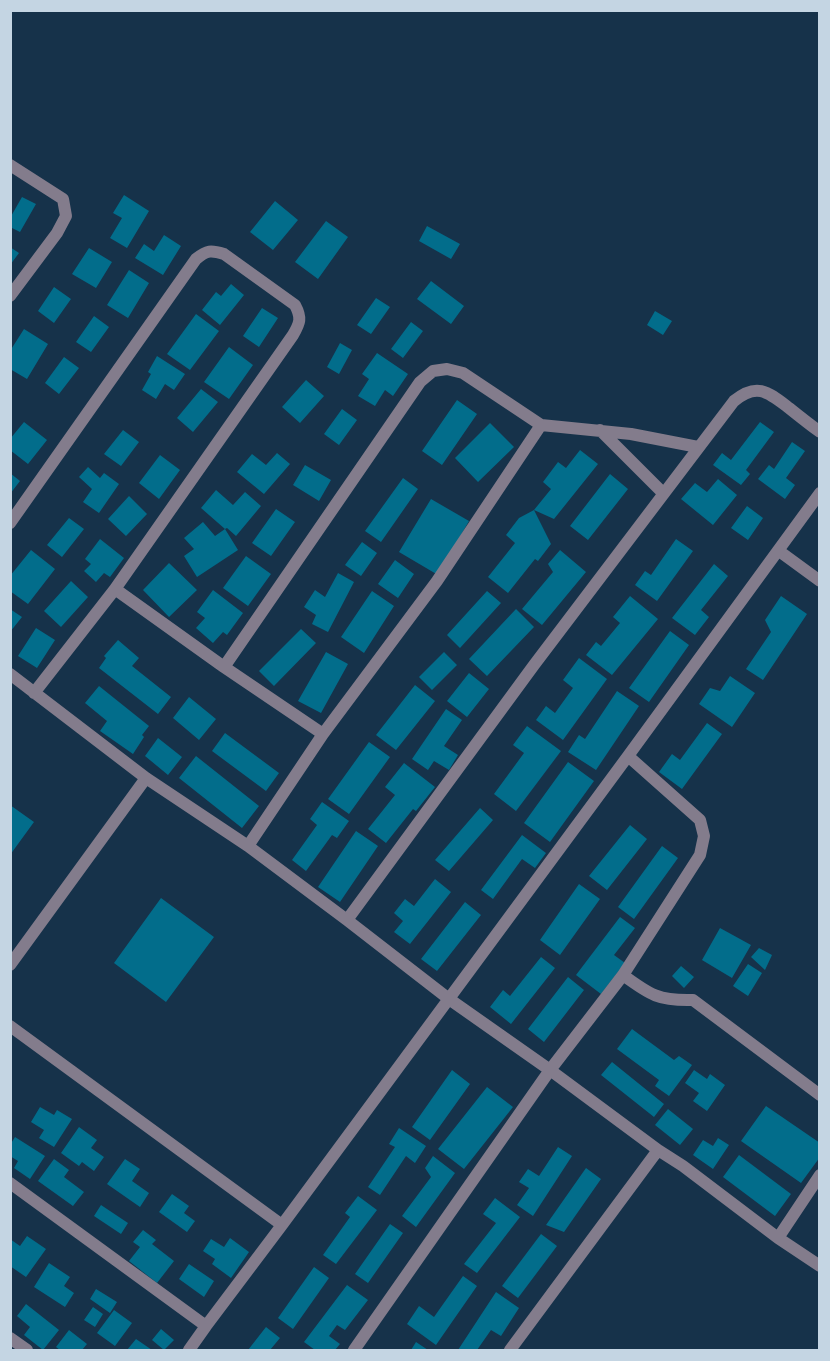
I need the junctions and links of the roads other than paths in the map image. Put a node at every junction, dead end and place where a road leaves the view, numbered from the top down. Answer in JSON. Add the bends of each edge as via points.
{"nodes":[{"id":1,"x":10,"y":165,"type":"edge"},
{"id":2,"x":10,"y":296,"type":"edge"},
{"id":3,"x":541,"y":425,"type":"junction"},
{"id":4,"x":600,"y":430,"type":"junction"},
{"id":5,"x":819,"y":432,"type":"edge"},
{"id":6,"x":698,"y":447,"type":"junction"},
{"id":7,"x":663,"y":493,"type":"junction"},
{"id":8,"x":819,"y":494,"type":"edge"},
{"id":9,"x":10,"y":523,"type":"edge"},
{"id":10,"x":778,"y":551,"type":"junction"},
{"id":11,"x":819,"y":581,"type":"edge"},
{"id":12,"x":115,"y":589,"type":"junction"},
{"id":13,"x":224,"y":667,"type":"junction"},
{"id":14,"x":10,"y":674,"type":"edge"},
{"id":15,"x":34,"y":693,"type":"junction"},
{"id":16,"x":323,"y":734,"type":"junction"},
{"id":17,"x":628,"y":756,"type":"junction"},
{"id":18,"x":146,"y":778,"type":"junction"},
{"id":19,"x":248,"y":846,"type":"junction"},
{"id":20,"x":347,"y":920,"type":"junction"},
{"id":21,"x":10,"y":965,"type":"edge"},
{"id":22,"x":623,"y":975,"type":"junction"},
{"id":23,"x":449,"y":999,"type":"junction"},
{"id":24,"x":10,"y":1026,"type":"edge"},
{"id":25,"x":550,"y":1071,"type":"junction"},
{"id":26,"x":819,"y":1095,"type":"edge"},
{"id":27,"x":658,"y":1150,"type":"junction"},
{"id":28,"x":819,"y":1175,"type":"edge"},
{"id":29,"x":10,"y":1183,"type":"edge"},
{"id":30,"x":282,"y":1225,"type":"junction"},
{"id":31,"x":778,"y":1238,"type":"junction"},
{"id":32,"x":819,"y":1266,"type":"edge"},
{"id":33,"x":206,"y":1326,"type":"junction"},
{"id":34,"x":10,"y":1338,"type":"edge"},
{"id":35,"x":27,"y":1350,"type":"edge"},
{"id":36,"x":189,"y":1350,"type":"edge"},
{"id":37,"x":354,"y":1350,"type":"edge"},
{"id":38,"x":510,"y":1350,"type":"edge"}],
"edges":[{"from":1,"to":2,"type":"street","via":[[63,199],[66,216]]},
{"from":3,"to":4,"type":"street"},
{"from":3,"to":13,"type":"street","via":[[463,373],[433,371],[420,382]]},
{"from":3,"to":16,"type":"street","via":[[436,581]]},
{"from":4,"to":6,"type":"street"},
{"from":4,"to":7,"type":"street"},
{"from":5,"to":6,"type":"street","via":[[769,393],[757,390],[734,401]]},
{"from":6,"to":7,"type":"street"},
{"from":7,"to":20,"type":"street"},
{"from":8,"to":10,"type":"street"},
{"from":9,"to":12,"type":"street","via":[[196,259],[211,250],[224,254],[295,305],[300,314],[299,324]]},
{"from":10,"to":11,"type":"street"},
{"from":10,"to":17,"type":"street"},
{"from":12,"to":13,"type":"street"},
{"from":12,"to":15,"type":"street"},
{"from":13,"to":16,"type":"street"},
{"from":14,"to":15,"type":"street"},
{"from":15,"to":18,"type":"street"},
{"from":16,"to":19,"type":"street"},
{"from":17,"to":22,"type":"street","via":[[700,820],[704,836],[700,855]]},
{"from":17,"to":23,"type":"street"},
{"from":18,"to":19,"type":"street"},
{"from":18,"to":21,"type":"street"},
{"from":19,"to":20,"type":"street"},
{"from":20,"to":23,"type":"street"},
{"from":22,"to":25,"type":"street"},
{"from":22,"to":26,"type":"street","via":[[659,998],[693,1000]]},
{"from":23,"to":25,"type":"street"},
{"from":23,"to":30,"type":"street"},
{"from":24,"to":30,"type":"street"},
{"from":25,"to":27,"type":"street"},
{"from":25,"to":37,"type":"street"},
{"from":27,"to":31,"type":"street"},
{"from":27,"to":38,"type":"street"},
{"from":28,"to":31,"type":"street"},
{"from":29,"to":33,"type":"street"},
{"from":30,"to":33,"type":"street"},
{"from":31,"to":32,"type":"street"},
{"from":33,"to":36,"type":"street"},
{"from":34,"to":35,"type":"street"}]}
